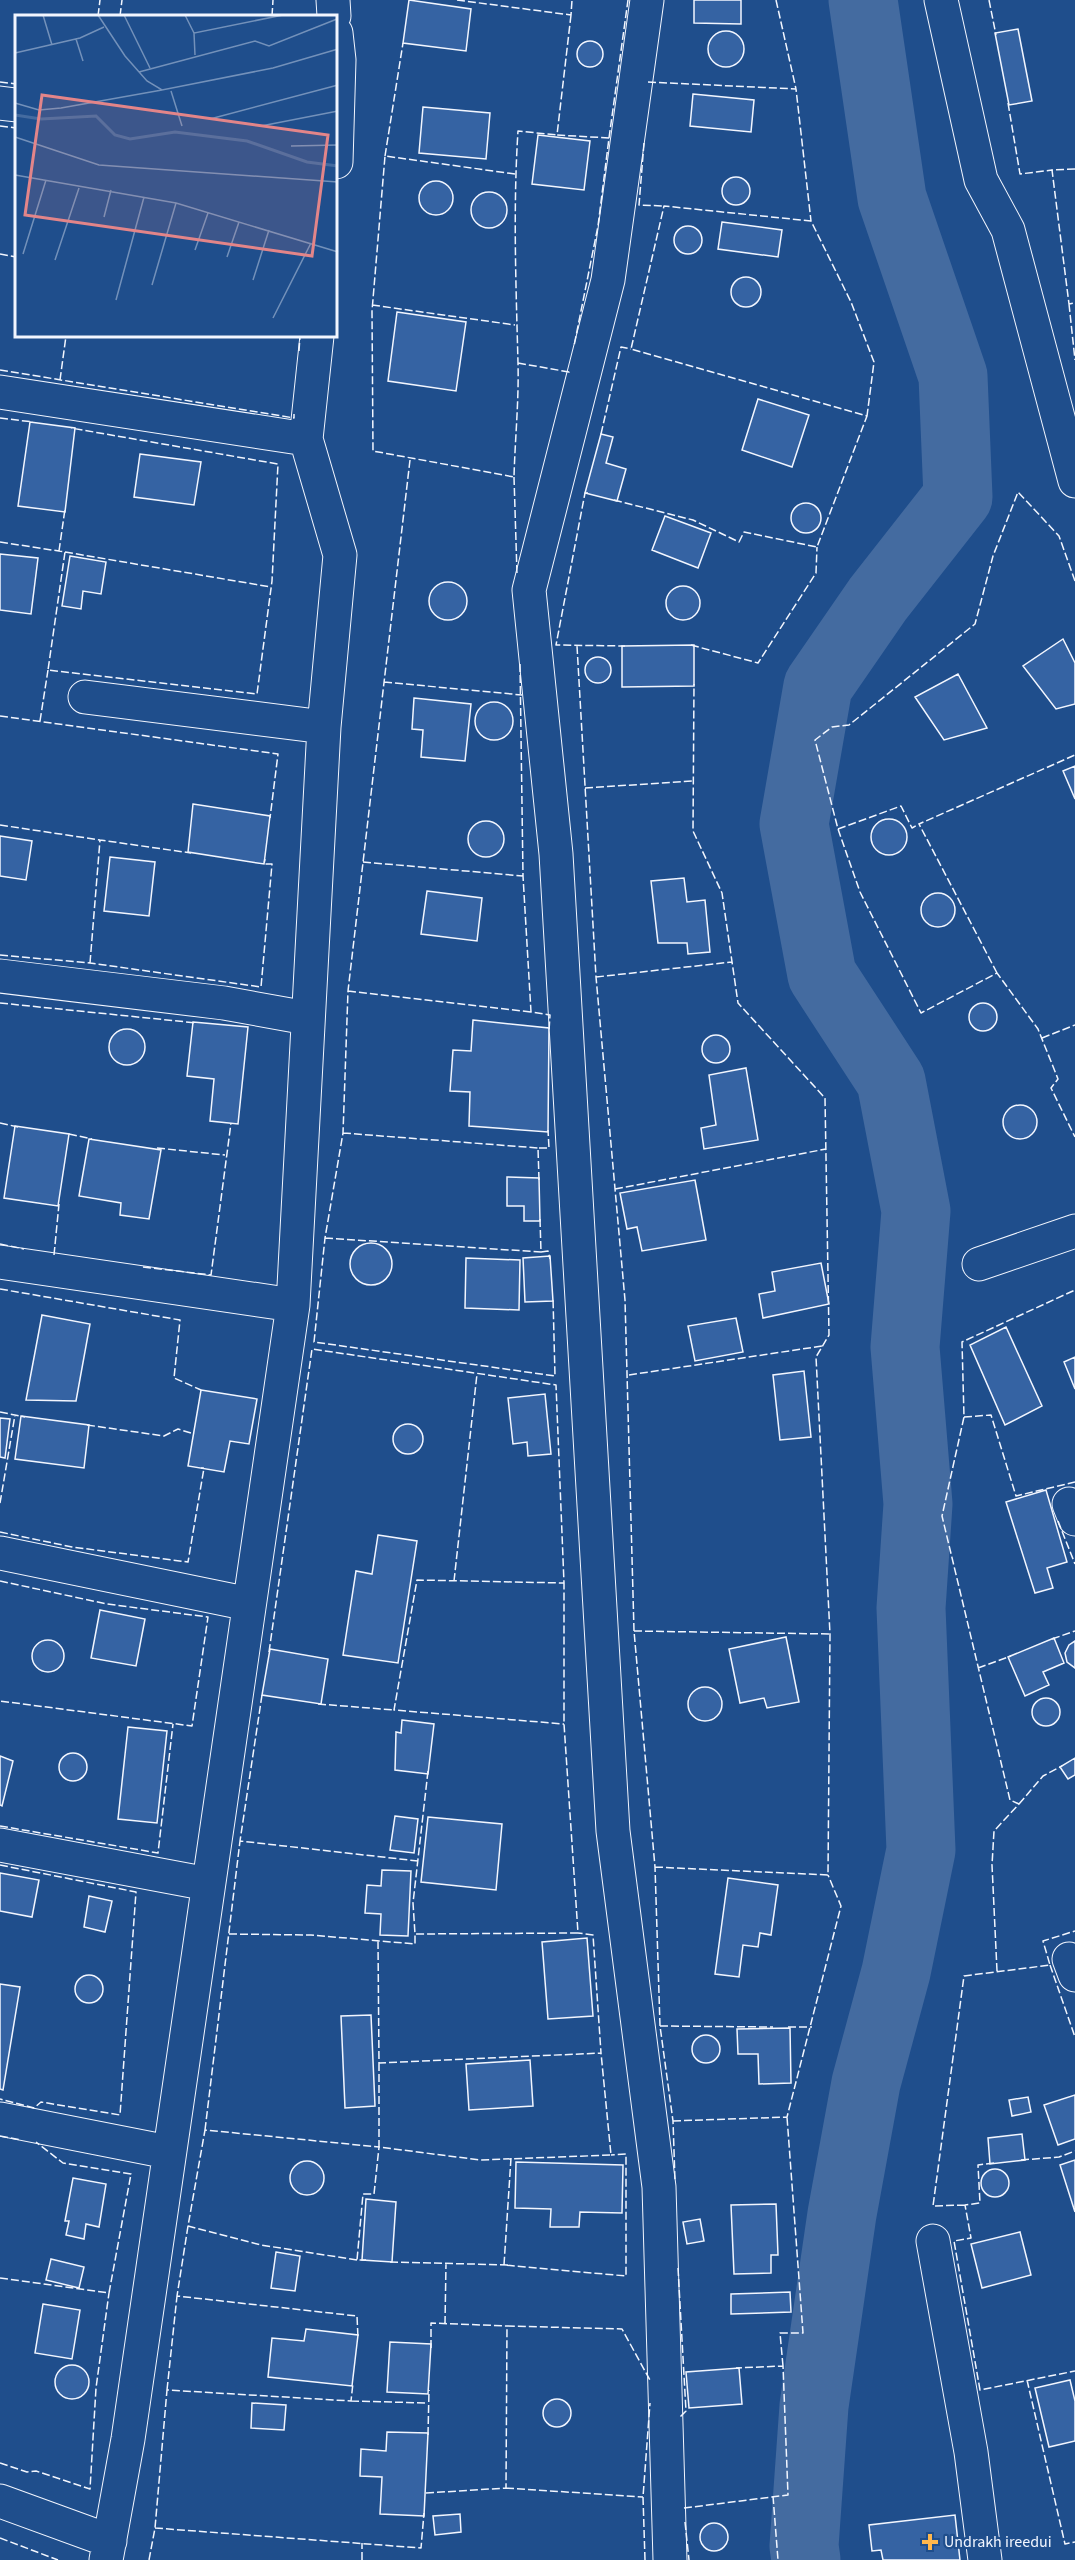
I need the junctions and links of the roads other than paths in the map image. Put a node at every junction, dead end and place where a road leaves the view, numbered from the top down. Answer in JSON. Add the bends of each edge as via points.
{"nodes":[{"id":1,"x":333,"y":0,"type":"edge"},
{"id":2,"x":647,"y":0,"type":"edge"},
{"id":3,"x":941,"y":0,"type":"edge"},
{"id":4,"x":334,"y":15,"type":"edge"},
{"id":5,"x":338,"y":51,"type":"edge"},
{"id":6,"x":0,"y":103,"type":"edge"},
{"id":7,"x":15,"y":105,"type":"edge"},
{"id":8,"x":338,"y":106,"type":"edge"},
{"id":9,"x":317,"y":338,"type":"edge"},
{"id":10,"x":0,"y":392,"type":"edge"},
{"id":11,"x":306,"y":440,"type":"junction"},
{"id":12,"x":1075,"y":480,"type":"edge"},
{"id":13,"x":85,"y":697,"type":"dead end"},
{"id":14,"x":324,"y":728,"type":"junction"},
{"id":15,"x":0,"y":976,"type":"edge"},
{"id":16,"x":308,"y":1018,"type":"junction"},
{"id":17,"x":1075,"y":1231,"type":"edge"},
{"id":18,"x":0,"y":1262,"type":"edge"},
{"id":19,"x":979,"y":1264,"type":"dead end"},
{"id":20,"x":293,"y":1305,"type":"junction"},
{"id":21,"x":0,"y":1553,"type":"edge"},
{"id":22,"x":249,"y":1604,"type":"junction"},
{"id":23,"x":0,"y":1845,"type":"edge"},
{"id":24,"x":208,"y":1884,"type":"junction"},
{"id":25,"x":0,"y":2120,"type":"edge"},
{"id":26,"x":168,"y":2152,"type":"junction"},
{"id":27,"x":933,"y":2241,"type":"dead end"},
{"id":28,"x":0,"y":2501,"type":"edge"},
{"id":29,"x":108,"y":2551,"type":"edge"},
{"id":30,"x":670,"y":2560,"type":"edge"},
{"id":31,"x":985,"y":2560,"type":"edge"}],
"edges":[{"from":1,"to":4,"type":"street"},
{"from":2,"to":30,"type":"street","via":[[608,280],[529,590],[556,854],[613,1831],[659,2187]]},
{"from":3,"to":12,"type":"street","via":[[981,180],[1008,230]]},
{"from":5,"to":8,"type":"street"},
{"from":6,"to":7,"type":"street"},
{"from":9,"to":11,"type":"street"},
{"from":10,"to":11,"type":"street"},
{"from":11,"to":14,"type":"street","via":[[340,555]]},
{"from":13,"to":14,"type":"street"},
{"from":14,"to":16,"type":"street"},
{"from":15,"to":16,"type":"street","via":[[224,1003]]},
{"from":16,"to":20,"type":"street"},
{"from":17,"to":19,"type":"street"},
{"from":18,"to":20,"type":"street"},
{"from":20,"to":22,"type":"street"},
{"from":21,"to":22,"type":"street"},
{"from":22,"to":24,"type":"street"},
{"from":23,"to":24,"type":"street"},
{"from":24,"to":26,"type":"street"},
{"from":25,"to":26,"type":"street"},
{"from":26,"to":29,"type":"street","via":[[128,2439]]},
{"from":27,"to":31,"type":"street","via":[[971,2452]]},
{"from":28,"to":29,"type":"street"}]}
